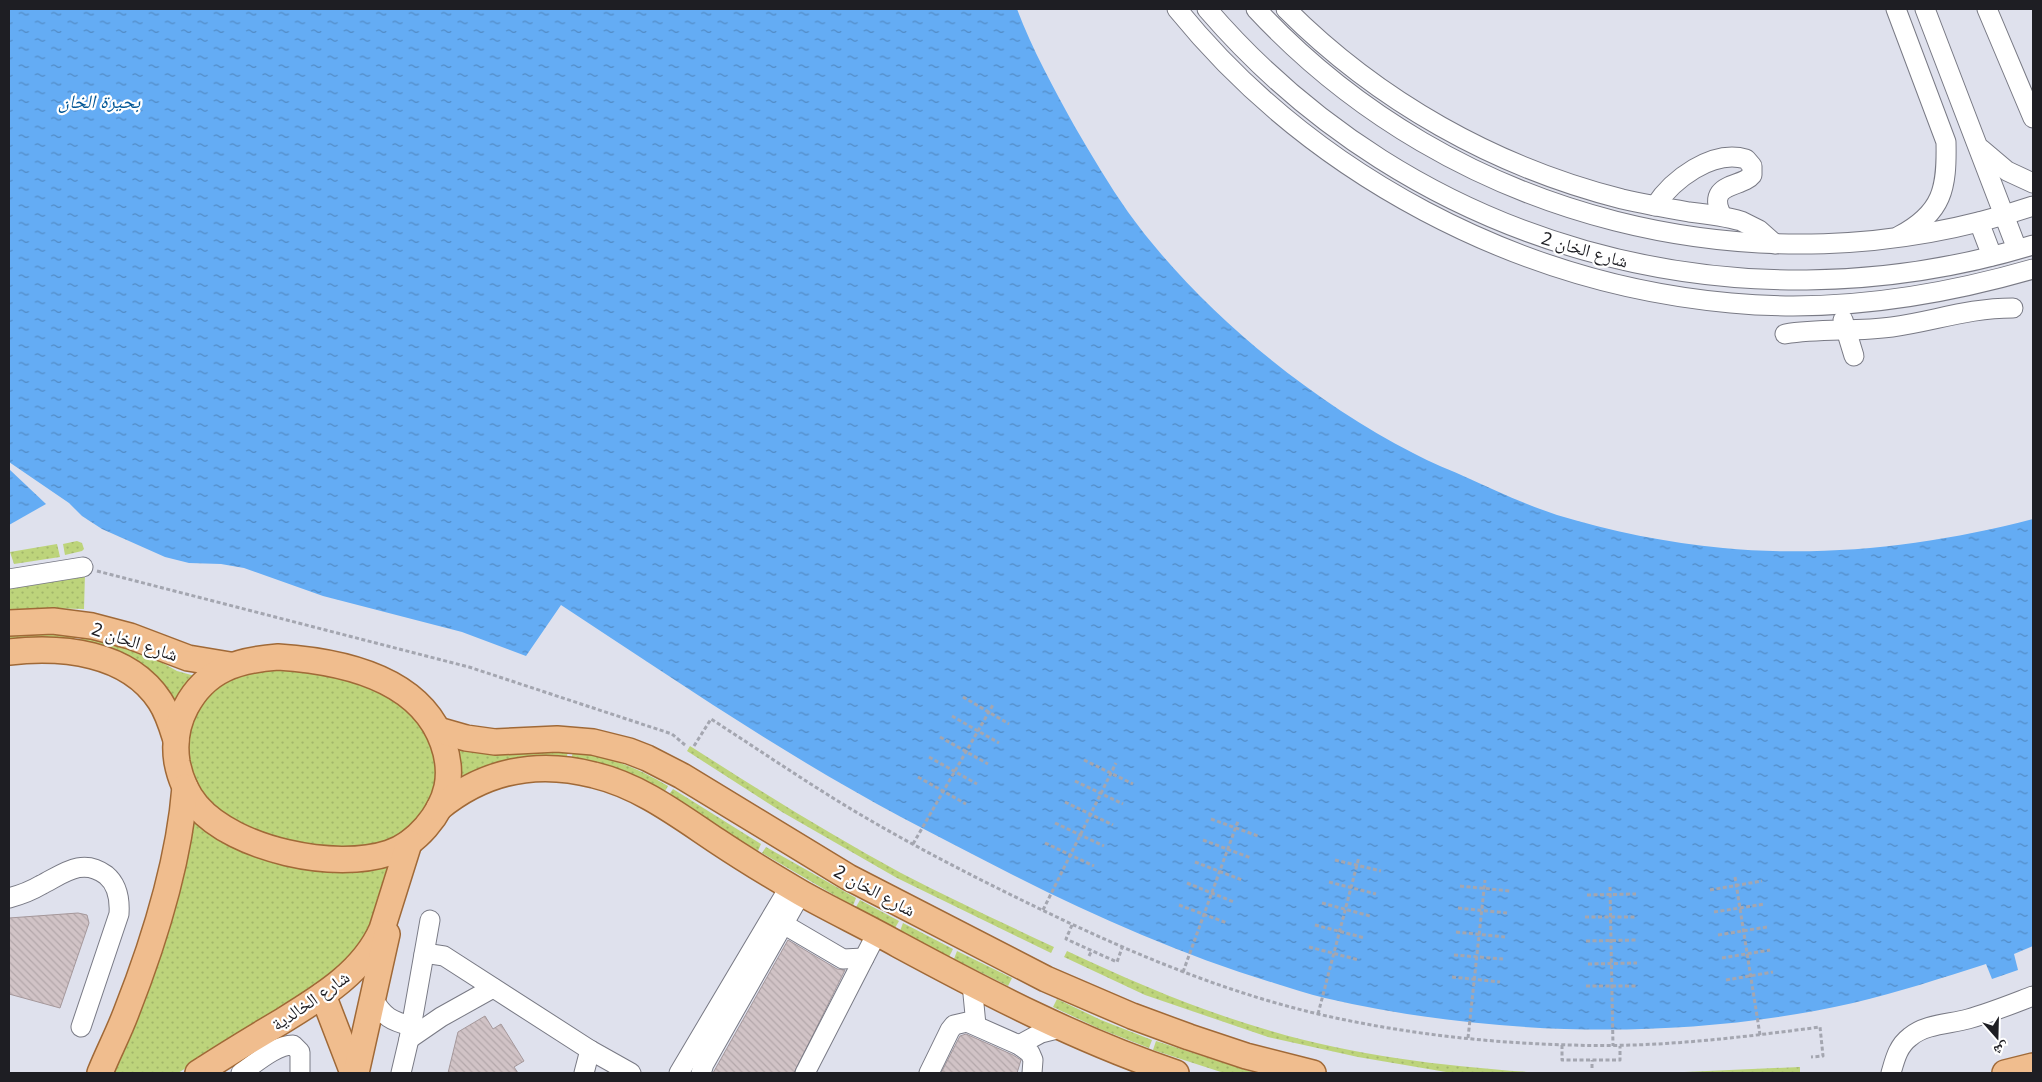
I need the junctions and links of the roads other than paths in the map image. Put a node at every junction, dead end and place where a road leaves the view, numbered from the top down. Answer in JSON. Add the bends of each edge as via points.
{"nodes":[{"id":1,"x":1177,"y":9,"type":"edge"},
{"id":2,"x":1207,"y":9,"type":"edge"},
{"id":3,"x":1256,"y":9,"type":"edge"},
{"id":4,"x":1286,"y":9,"type":"edge"},
{"id":5,"x":1896,"y":9,"type":"edge"},
{"id":6,"x":1925,"y":9,"type":"edge"},
{"id":7,"x":1987,"y":9,"type":"edge"},
{"id":8,"x":2033,"y":118,"type":"edge"},
{"id":9,"x":1977,"y":144,"type":"junction"},
{"id":10,"x":1410,"y":177,"type":"junction"},
{"id":11,"x":1369,"y":178,"type":"junction"},
{"id":12,"x":2033,"y":183,"type":"edge"},
{"id":13,"x":1655,"y":206,"type":"junction"},
{"id":14,"x":2033,"y":206,"type":"edge"},
{"id":15,"x":1722,"y":216,"type":"junction"},
{"id":16,"x":2004,"y":216,"type":"junction"},
{"id":17,"x":1979,"y":222,"type":"junction"},
{"id":18,"x":1545,"y":239,"type":"junction"},
{"id":19,"x":1892,"y":239,"type":"junction"},
{"id":20,"x":1775,"y":244,"type":"junction"},
{"id":21,"x":2025,"y":247,"type":"edge"},
{"id":22,"x":1992,"y":256,"type":"junction"},
{"id":23,"x":2033,"y":269,"type":"edge"},
{"id":24,"x":1578,"y":273,"type":"junction"},
{"id":25,"x":1838,"y":304,"type":"junction"},
{"id":26,"x":2013,"y":308,"type":"dead end"},
{"id":27,"x":1846,"y":330,"type":"junction"},
{"id":28,"x":1785,"y":334,"type":"dead end"},
{"id":29,"x":1854,"y":356,"type":"dead end"},
{"id":30,"x":83,"y":567,"type":"road end"},
{"id":31,"x":9,"y":579,"type":"edge"},
{"id":32,"x":9,"y":623,"type":"edge"},
{"id":33,"x":9,"y":652,"type":"edge"},
{"id":34,"x":230,"y":665,"type":"junction"},
{"id":35,"x":438,"y":730,"type":"junction"},
{"id":36,"x":176,"y":740,"type":"junction"},
{"id":37,"x":185,"y":787,"type":"junction"},
{"id":38,"x":439,"y":808,"type":"junction"},
{"id":39,"x":409,"y":843,"type":"junction"},
{"id":40,"x":796,"y":890,"type":"junction"},
{"id":41,"x":9,"y":898,"type":"edge"},
{"id":42,"x":390,"y":903,"type":"junction"},
{"id":43,"x":430,"y":920,"type":"dead end"},
{"id":44,"x":785,"y":924,"type":"junction"},
{"id":45,"x":878,"y":933,"type":"junction"},
{"id":46,"x":424,"y":955,"type":"junction"},
{"id":47,"x":864,"y":958,"type":"junction"},
{"id":48,"x":972,"y":984,"type":"junction"},
{"id":49,"x":492,"y":988,"type":"junction"},
{"id":50,"x":323,"y":995,"type":"junction"},
{"id":51,"x":2033,"y":996,"type":"edge"},
{"id":52,"x":373,"y":999,"type":"junction"},
{"id":53,"x":393,"y":1021,"type":"junction"},
{"id":54,"x":976,"y":1025,"type":"junction"},
{"id":55,"x":81,"y":1027,"type":"dead end"},
{"id":56,"x":1064,"y":1027,"type":"junction"},
{"id":57,"x":365,"y":1033,"type":"junction"},
{"id":58,"x":410,"y":1033,"type":"junction"},
{"id":59,"x":1019,"y":1045,"type":"junction"},
{"id":60,"x":590,"y":1050,"type":"junction"},
{"id":61,"x":1134,"y":1066,"type":"edge"},
{"id":62,"x":2033,"y":1066,"type":"edge"},
{"id":63,"x":100,"y":1073,"type":"edge"},
{"id":64,"x":198,"y":1073,"type":"edge"},
{"id":65,"x":241,"y":1073,"type":"edge"},
{"id":66,"x":300,"y":1073,"type":"edge"},
{"id":67,"x":355,"y":1073,"type":"edge"},
{"id":68,"x":401,"y":1073,"type":"edge"},
{"id":69,"x":584,"y":1073,"type":"edge"},
{"id":70,"x":631,"y":1073,"type":"edge"},
{"id":71,"x":679,"y":1073,"type":"edge"},
{"id":72,"x":702,"y":1073,"type":"edge"},
{"id":73,"x":805,"y":1073,"type":"edge"},
{"id":74,"x":929,"y":1073,"type":"edge"},
{"id":75,"x":1032,"y":1073,"type":"edge"},
{"id":76,"x":1176,"y":1073,"type":"edge"},
{"id":77,"x":1313,"y":1073,"type":"edge"},
{"id":78,"x":1891,"y":1073,"type":"edge"},
{"id":79,"x":2006,"y":1073,"type":"edge"}],
"edges":[{"from":1,"to":11,"type":"street","via":[[1212,50],[1266,102],[1323,148]]},
{"from":2,"to":10,"type":"street","name":"شارع الخان 2","via":[[1248,52],[1310,108],[1343,134]]},
{"from":3,"to":20,"type":"street","name":"شارع الخان 2","via":[[1317,67],[1375,112],[1416,139],[1478,172],[1551,202],[1627,224],[1704,237]]},
{"from":4,"to":13,"type":"street","via":[[1378,87],[1464,140],[1557,180]]},
{"from":5,"to":19,"type":"street","via":[[1946,142],[1947,165],[1945,183],[1932,210]]},
{"from":6,"to":9,"type":"street"},
{"from":7,"to":8,"type":"street"},
{"from":9,"to":12,"type":"street","via":[[2007,171]]},
{"from":9,"to":16,"type":"street"},
{"from":10,"to":11,"type":"street"},
{"from":10,"to":18,"type":"street","name":"شارع الخان 2","via":[[1476,211]]},
{"from":11,"to":24,"type":"street","via":[[1418,208],[1472,234]]},
{"from":13,"to":15,"type":"street"},
{"from":13,"to":15,"type":"street","via":[[1668,189],[1694,169],[1719,160],[1746,159],[1752,166],[1752,175],[1745,182],[1729,185],[1720,193],[1718,205]]},
{"from":14,"to":16,"type":"street","name":"شارع الخان 2"},
{"from":15,"to":20,"type":"street","via":[[1750,225]]},
{"from":16,"to":17,"type":"street","name":"شارع الخان 2"},
{"from":16,"to":21,"type":"street"},
{"from":17,"to":19,"type":"street","name":"شارع الخان 2"},
{"from":17,"to":22,"type":"street"},
{"from":18,"to":22,"type":"street","name":"شارع الخان 2","via":[[1663,269],[1776,280],[1883,275]]},
{"from":18,"to":24,"type":"street"},
{"from":19,"to":20,"type":"street","name":"شارع الخان 2"},
{"from":21,"to":22,"type":"street","name":"شارع الخان 2"},
{"from":23,"to":25,"type":"street","via":[[1929,294]]},
{"from":24,"to":25,"type":"street","via":[[1645,290],[1732,304]]},
{"from":25,"to":27,"type":"street"},
{"from":26,"to":27,"type":"street","via":[[1978,309],[1898,326]]},
{"from":27,"to":28,"type":"street"},
{"from":27,"to":29,"type":"street"},
{"from":30,"to":31,"type":"street"},
{"from":32,"to":34,"type":"main road","name":"شارع الخان 2","via":[[53,621],[92,626],[130,636],[188,658]]},
{"from":33,"to":36,"type":"main road","name":"شارع الخان 2","via":[[66,651],[118,664],[152,690],[168,715]]},
{"from":34,"to":35,"type":"main road","via":[[278,657],[313,660],[354,670],[391,684],[407,694],[427,711]]},
{"from":34,"to":36,"type":"main road","via":[[204,683],[190,700]]},
{"from":35,"to":38,"type":"main road","via":[[448,762],[447,787]]},
{"from":35,"to":77,"type":"main road","name":"شارع الخان 2","via":[[496,742],[557,739],[593,742],[647,758],[848,877],[1046,979],[1189,1037]]},
{"from":36,"to":37,"type":"main road","via":[[178,769]]},
{"from":37,"to":39,"type":"main road","via":[[198,807],[214,821],[246,839],[286,853],[329,859],[365,858],[390,853]]},
{"from":37,"to":63,"type":"main road","via":[[178,842],[158,917],[126,1012]]},
{"from":38,"to":39,"type":"main road","via":[[422,832]]},
{"from":38,"to":40,"type":"main road","via":[[469,787],[491,776],[515,770],[546,768],[591,774],[643,794]]},
{"from":39,"to":42,"type":"main road","name":"شارع الخالدية"},
{"from":40,"to":44,"type":"street"},
{"from":40,"to":45,"type":"main road"},
{"from":40,"to":71,"type":"street"},
{"from":41,"to":55,"type":"street","via":[[79,867],[96,869],[110,878],[115,886],[119,914]]},
{"from":42,"to":50,"type":"main road","name":"شارع الخالدية","via":[[372,949],[348,975]]},
{"from":42,"to":52,"type":"main road","via":[[387,937]]},
{"from":43,"to":46,"type":"street"},
{"from":44,"to":47,"type":"street","via":[[839,957]]},
{"from":44,"to":72,"type":"street","via":[[704,1064]]},
{"from":45,"to":47,"type":"street"},
{"from":45,"to":48,"type":"main road"},
{"from":46,"to":49,"type":"street","via":[[444,956]]},
{"from":46,"to":58,"type":"street"},
{"from":47,"to":73,"type":"street"},
{"from":48,"to":54,"type":"street"},
{"from":48,"to":56,"type":"main road"},
{"from":49,"to":58,"type":"street"},
{"from":49,"to":60,"type":"street"},
{"from":50,"to":64,"type":"main road","name":"شارع الخالدية"},
{"from":50,"to":67,"type":"main road"},
{"from":51,"to":78,"type":"street","via":[[1912,1035],[1900,1048]]},
{"from":52,"to":53,"type":"street"},
{"from":52,"to":57,"type":"main road"},
{"from":53,"to":57,"type":"street"},
{"from":53,"to":58,"type":"street"},
{"from":54,"to":59,"type":"street"},
{"from":54,"to":74,"type":"street","via":[[960,1022],[950,1030]]},
{"from":56,"to":59,"type":"street","via":[[1041,1033]]},
{"from":56,"to":61,"type":"main road"},
{"from":57,"to":67,"type":"main road"},
{"from":58,"to":68,"type":"street"},
{"from":59,"to":75,"type":"street","via":[[1030,1053]]},
{"from":60,"to":69,"type":"street"},
{"from":60,"to":70,"type":"street"},
{"from":61,"to":76,"type":"main road"},
{"from":62,"to":79,"type":"main road"},
{"from":65,"to":66,"type":"street","via":[[287,1045],[293,1045],[302,1057]]}]}
